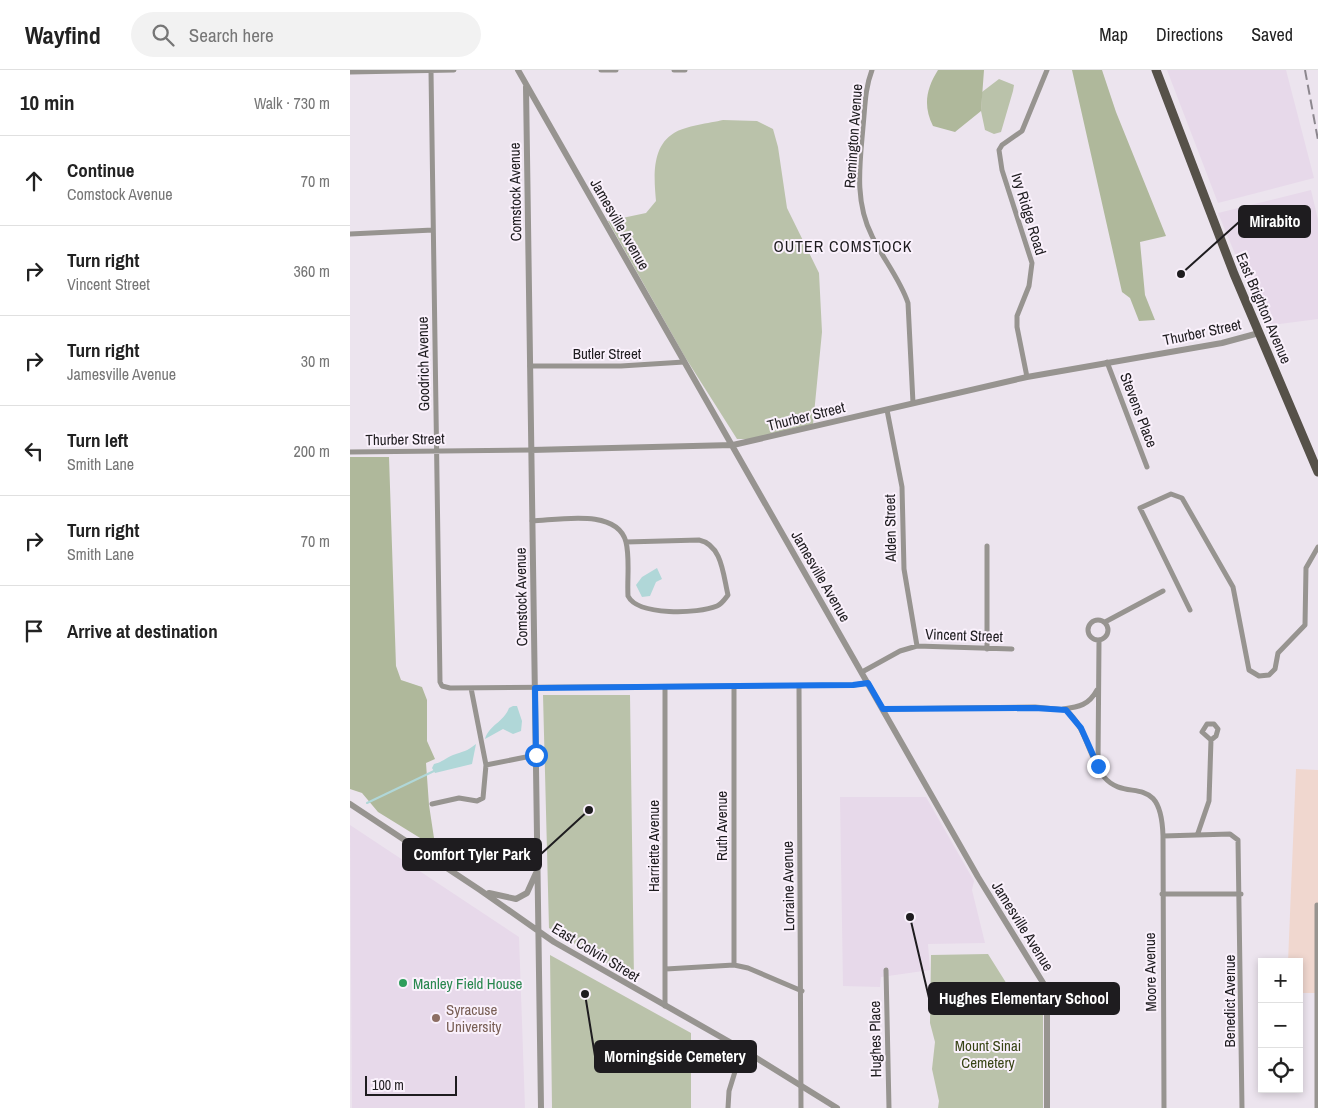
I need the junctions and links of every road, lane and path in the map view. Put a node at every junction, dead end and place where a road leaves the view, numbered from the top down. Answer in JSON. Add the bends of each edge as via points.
{"nodes":[{"id":1,"x":454,"y":70,"type":"edge"},
{"id":2,"x":518,"y":70,"type":"edge"},
{"id":3,"x":601,"y":70,"type":"edge"},
{"id":4,"x":616,"y":70,"type":"edge"},
{"id":5,"x":674,"y":70,"type":"edge"},
{"id":6,"x":685,"y":70,"type":"edge"},
{"id":7,"x":872,"y":70,"type":"edge"},
{"id":8,"x":1047,"y":70,"type":"edge"},
{"id":9,"x":1156,"y":70,"type":"edge"},
{"id":10,"x":432,"y":71,"type":"edge"},
{"id":11,"x":350,"y":72,"type":"edge"},
{"id":12,"x":526,"y":86,"type":"junction"},
{"id":13,"x":433,"y":230,"type":"junction"},
{"id":14,"x":350,"y":234,"type":"edge"},
{"id":15,"x":1259,"y":332,"type":"junction"},
{"id":16,"x":684,"y":362,"type":"junction"},
{"id":17,"x":1107,"y":362,"type":"junction"},
{"id":18,"x":530,"y":366,"type":"junction"},
{"id":19,"x":1027,"y":377,"type":"junction"},
{"id":20,"x":913,"y":404,"type":"junction"},
{"id":21,"x":887,"y":410,"type":"junction"},
{"id":22,"x":733,"y":445,"type":"junction"},
{"id":23,"x":531,"y":450,"type":"junction"},
{"id":24,"x":437,"y":451,"type":"junction"},
{"id":25,"x":350,"y":452,"type":"edge"},
{"id":26,"x":1147,"y":467,"type":"dead end"},
{"id":27,"x":1318,"y":472,"type":"edge"},
{"id":28,"x":532,"y":521,"type":"junction"},
{"id":29,"x":626,"y":542,"type":"junction"},
{"id":30,"x":987,"y":546,"type":"dead end"},
{"id":31,"x":1318,"y":548,"type":"edge"},
{"id":32,"x":1163,"y":591,"type":"dead end"},
{"id":33,"x":1190,"y":610,"type":"dead end"},
{"id":34,"x":1105,"y":622,"type":"junction"},
{"id":35,"x":1098,"y":641,"type":"junction"},
{"id":36,"x":917,"y":646,"type":"junction"},
{"id":37,"x":987,"y":649,"type":"junction"},
{"id":38,"x":1012,"y":649,"type":"dead end"},
{"id":39,"x":862,"y":672,"type":"junction"},
{"id":40,"x":868,"y":683,"type":"junction"},
{"id":41,"x":665,"y":686,"type":"junction"},
{"id":42,"x":799,"y":686,"type":"junction"},
{"id":43,"x":734,"y":687,"type":"junction"},
{"id":44,"x":471,"y":688,"type":"junction"},
{"id":45,"x":535,"y":688,"type":"junction"},
{"id":46,"x":1098,"y":690,"type":"junction"},
{"id":47,"x":883,"y":709,"type":"junction"},
{"id":48,"x":1063,"y":709,"type":"junction"},
{"id":49,"x":1211,"y":740,"type":"dead end"},
{"id":50,"x":536,"y":755,"type":"junction"},
{"id":51,"x":486,"y":765,"type":"junction"},
{"id":52,"x":1098,"y":766,"type":"junction"},
{"id":53,"x":350,"y":804,"type":"edge"},
{"id":54,"x":432,"y":804,"type":"dead end"},
{"id":55,"x":1198,"y":833,"type":"junction"},
{"id":56,"x":1163,"y":836,"type":"junction"},
{"id":57,"x":538,"y":870,"type":"junction"},
{"id":58,"x":480,"y":890,"type":"junction"},
{"id":59,"x":1162,"y":894,"type":"junction"},
{"id":60,"x":1241,"y":894,"type":"junction"},
{"id":61,"x":1317,"y":905,"type":"dead end"},
{"id":62,"x":539,"y":932,"type":"junction"},
{"id":63,"x":734,"y":965,"type":"junction"},
{"id":64,"x":666,"y":969,"type":"junction"},
{"id":65,"x":886,"y":970,"type":"dead end"},
{"id":66,"x":802,"y":990,"type":"junction"},
{"id":67,"x":665,"y":1006,"type":"junction"},
{"id":68,"x":742,"y":1049,"type":"junction"},
{"id":69,"x":801,"y":1086,"type":"junction"},
{"id":70,"x":541,"y":1108,"type":"edge"},
{"id":71,"x":728,"y":1108,"type":"edge"},
{"id":72,"x":801,"y":1108,"type":"edge"},
{"id":73,"x":837,"y":1108,"type":"edge"},
{"id":74,"x":889,"y":1108,"type":"edge"},
{"id":75,"x":1047,"y":1108,"type":"edge"},
{"id":76,"x":1164,"y":1108,"type":"edge"},
{"id":77,"x":1242,"y":1108,"type":"edge"},
{"id":78,"x":1318,"y":1108,"type":"edge"}],
"edges":[{"from":1,"to":10,"type":"street"},
{"from":2,"to":12,"type":"street","name":"Jamesville Avenue"},
{"from":3,"to":4,"type":"street"},
{"from":5,"to":6,"type":"street"},
{"from":7,"to":20,"type":"street","name":"Remington Avenue","via":[[866,88],[860,162],[861,204],[871,236],[908,303]]},
{"from":8,"to":19,"type":"street","name":"Ivy Ridge Road","via":[[1022,131],[999,150],[1002,170],[1032,263],[1029,286],[1017,316]]},
{"from":9,"to":15,"type":"main road","name":"East Brighton Avenue","via":[[1217,233]]},
{"from":10,"to":11,"type":"street"},
{"from":10,"to":13,"type":"street","name":"Goodrich Avenue"},
{"from":12,"to":16,"type":"street","name":"Jamesville Avenue"},
{"from":12,"to":18,"type":"street","name":"Comstock Avenue"},
{"from":13,"to":14,"type":"street"},
{"from":13,"to":24,"type":"street","name":"Goodrich Avenue"},
{"from":15,"to":17,"type":"street","name":"Thurber Street","via":[[1222,343]]},
{"from":15,"to":27,"type":"main road","name":"East Brighton Avenue"},
{"from":16,"to":18,"type":"street","name":"Butler Street"},
{"from":16,"to":22,"type":"street","name":"Jamesville Avenue"},
{"from":17,"to":19,"type":"street","name":"Thurber Street"},
{"from":17,"to":26,"type":"street","name":"Stevens Place"},
{"from":18,"to":23,"type":"street","name":"Comstock Avenue"},
{"from":19,"to":20,"type":"street","name":"Thurber Street"},
{"from":20,"to":21,"type":"street","name":"Thurber Street"},
{"from":21,"to":22,"type":"street","name":"Thurber Street"},
{"from":21,"to":36,"type":"street","name":"Alden Street","via":[[902,487],[904,569]]},
{"from":22,"to":23,"type":"street","name":"Thurber Street"},
{"from":22,"to":39,"type":"street","name":"Jamesville Avenue"},
{"from":23,"to":24,"type":"street","name":"Thurber Street"},
{"from":23,"to":28,"type":"street","name":"Comstock Avenue"},
{"from":24,"to":25,"type":"street","name":"Thurber Street"},
{"from":24,"to":44,"type":"street","name":"Goodrich Avenue","via":[[440,682],[442,686]]},
{"from":28,"to":29,"type":"street","via":[[594,519],[611,522],[618,526]]},
{"from":28,"to":45,"type":"street","name":"Comstock Avenue"},
{"from":29,"to":29,"type":"street","via":[[628,596],[636,606],[678,612],[717,606],[728,595],[716,551],[710,542]]},
{"from":30,"to":37,"type":"street"},
{"from":31,"to":33,"type":"street","via":[[1306,568],[1305,624],[1278,653],[1275,669],[1269,675],[1259,676],[1249,670],[1233,587],[1182,498],[1171,494],[1140,508]]},
{"from":32,"to":34,"type":"street"},
{"from":34,"to":35,"type":"street","via":[[1107,632]]},
{"from":34,"to":35,"type":"street","via":[[1097,619],[1089,626],[1088,632]]},
{"from":35,"to":46,"type":"street"},
{"from":36,"to":37,"type":"street","name":"Vincent Street"},
{"from":36,"to":39,"type":"street","name":"Vincent Street","via":[[900,651]]},
{"from":37,"to":38,"type":"street","name":"Vincent Street"},
{"from":39,"to":40,"type":"street","name":"Jamesville Avenue"},
{"from":40,"to":42,"type":"street"},
{"from":40,"to":47,"type":"street","name":"Jamesville Avenue"},
{"from":41,"to":43,"type":"street"},
{"from":41,"to":45,"type":"street"},
{"from":41,"to":64,"type":"street","name":"Harriette Avenue"},
{"from":42,"to":43,"type":"street"},
{"from":42,"to":66,"type":"street","name":"Lorraine Avenue"},
{"from":43,"to":63,"type":"street","name":"Ruth Avenue"},
{"from":44,"to":45,"type":"street"},
{"from":44,"to":51,"type":"street"},
{"from":45,"to":50,"type":"street","name":"Comstock Avenue"},
{"from":46,"to":48,"type":"street","via":[[1084,705]]},
{"from":46,"to":52,"type":"street"},
{"from":47,"to":48,"type":"street"},
{"from":47,"to":75,"type":"street","name":"Jamesville Avenue","via":[[978,877],[1045,986]]},
{"from":48,"to":52,"type":"street","name":"Moore Avenue","via":[[1081,728]]},
{"from":49,"to":55,"type":"street","via":[[1209,801]]},
{"from":50,"to":51,"type":"street"},
{"from":50,"to":57,"type":"street","name":"Comstock Avenue"},
{"from":51,"to":54,"type":"street","via":[[481,800],[460,798]]},
{"from":52,"to":56,"type":"street","name":"Moore Avenue","via":[[1112,784],[1137,790],[1152,798],[1161,813]]},
{"from":53,"to":58,"type":"street","name":"East Colvin Street"},
{"from":55,"to":56,"type":"street"},
{"from":55,"to":60,"type":"street","name":"Benedict Avenue","via":[[1230,834],[1237,838]]},
{"from":56,"to":59,"type":"street","name":"Moore Avenue"},
{"from":57,"to":58,"type":"street","via":[[530,889],[516,899]]},
{"from":57,"to":62,"type":"street","name":"Comstock Avenue"},
{"from":58,"to":62,"type":"street","name":"East Colvin Street"},
{"from":59,"to":60,"type":"street"},
{"from":59,"to":76,"type":"street","name":"Moore Avenue"},
{"from":60,"to":77,"type":"street","name":"Benedict Avenue"},
{"from":61,"to":78,"type":"street"},
{"from":62,"to":67,"type":"street","name":"East Colvin Street"},
{"from":62,"to":70,"type":"street","name":"Comstock Avenue"},
{"from":63,"to":64,"type":"street"},
{"from":63,"to":66,"type":"street"},
{"from":64,"to":67,"type":"street","name":"Harriette Avenue"},
{"from":65,"to":74,"type":"street","name":"Hughes Place"},
{"from":66,"to":69,"type":"street","name":"Lorraine Avenue"},
{"from":67,"to":68,"type":"street","name":"East Colvin Street"},
{"from":68,"to":69,"type":"street","name":"East Colvin Street"},
{"from":68,"to":71,"type":"street","via":[[729,1091]]},
{"from":69,"to":72,"type":"street","name":"Lorraine Avenue"},
{"from":69,"to":73,"type":"street","name":"East Colvin Street"}]}
